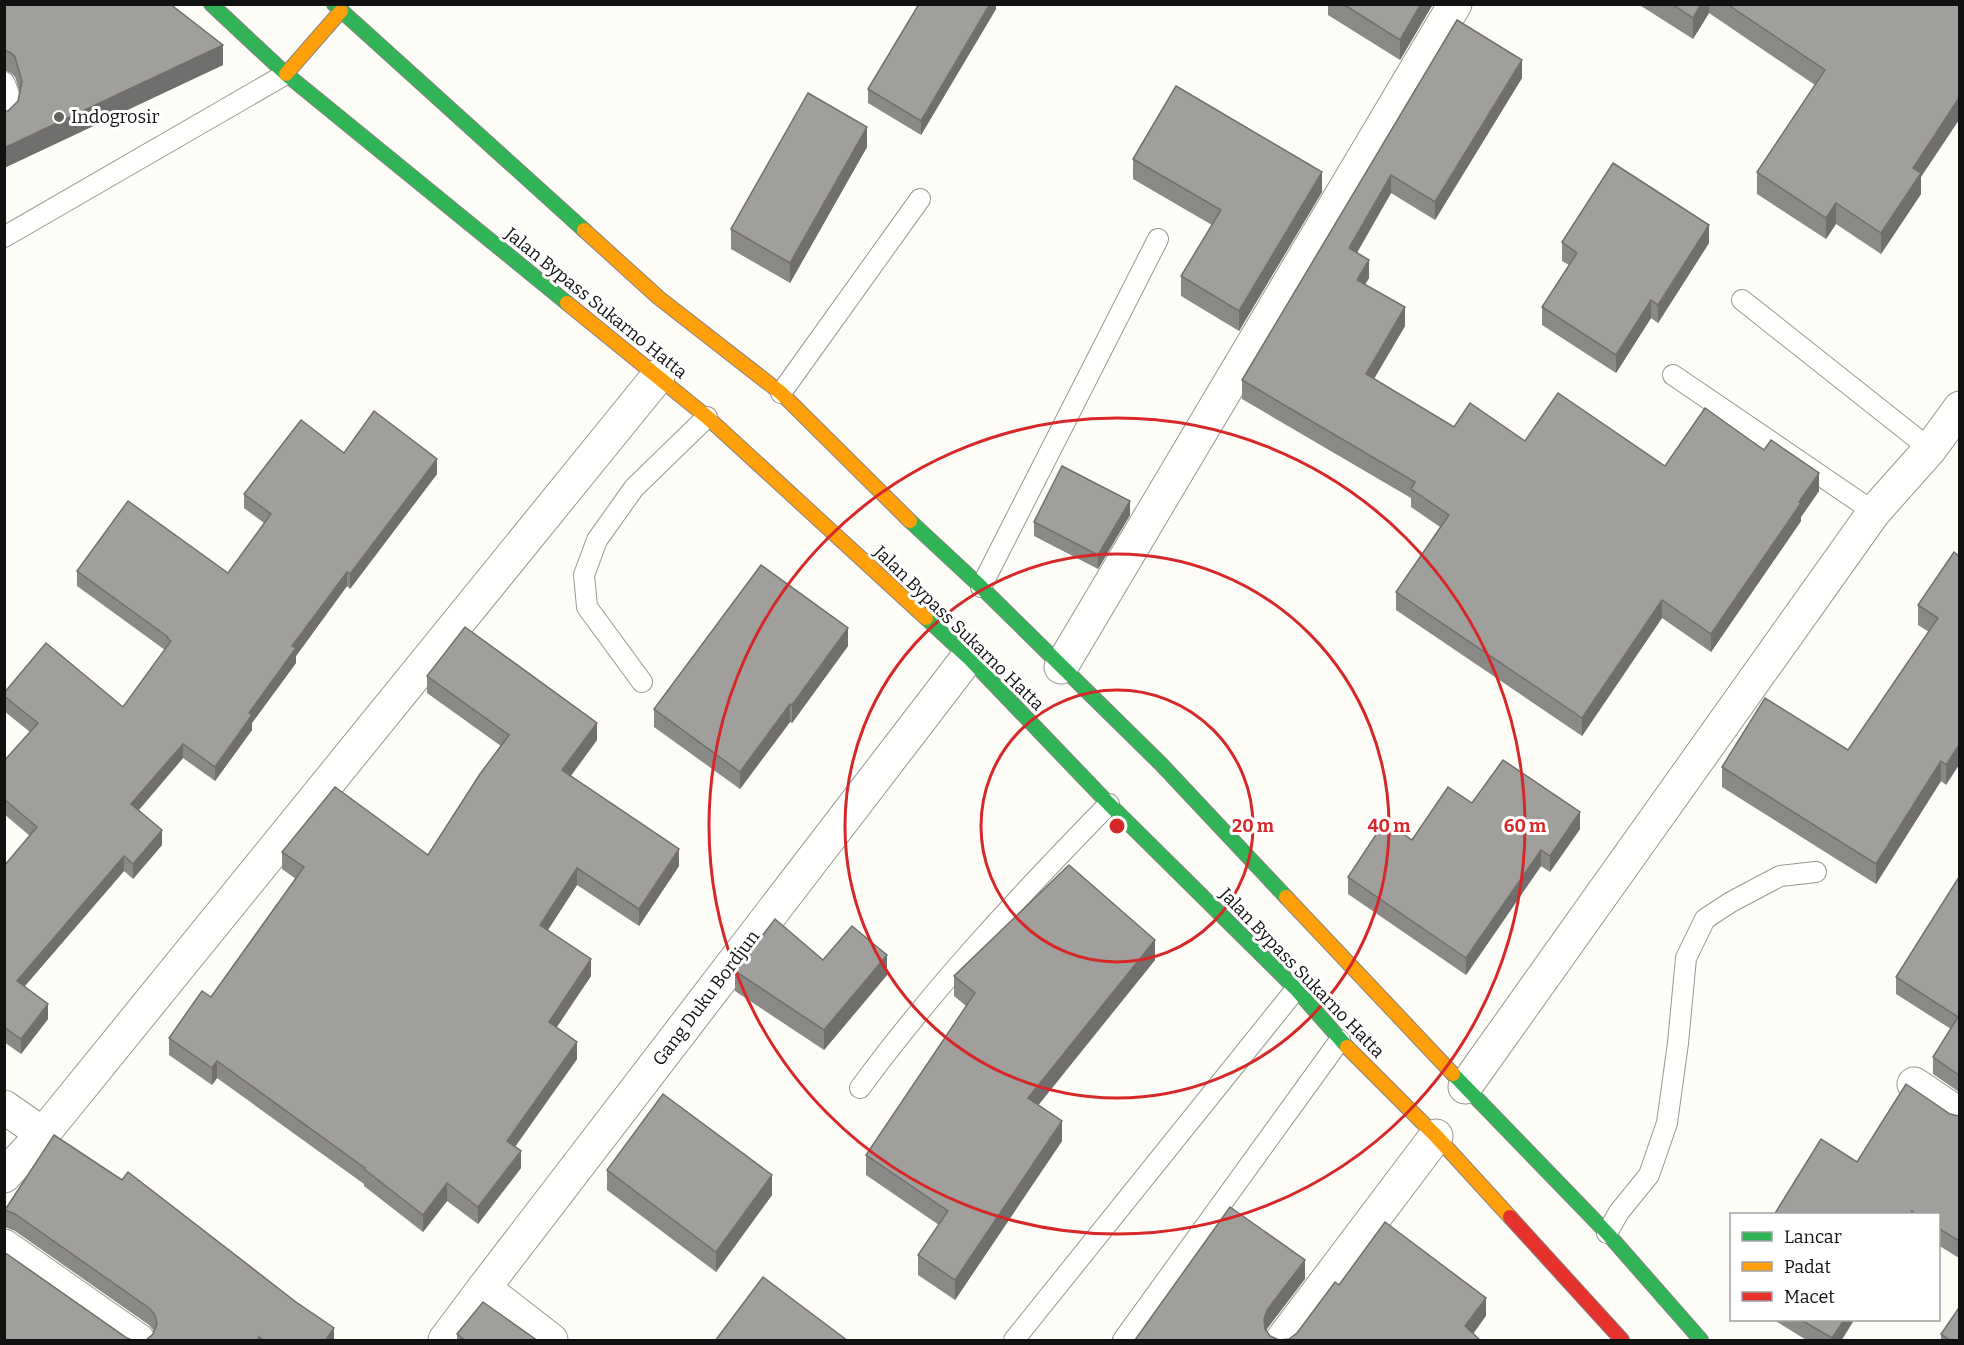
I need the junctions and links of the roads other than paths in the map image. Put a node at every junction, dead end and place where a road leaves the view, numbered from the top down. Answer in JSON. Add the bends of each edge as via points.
{"nodes":[{"id":1,"x":211,"y":4,"type":"edge"},
{"id":2,"x":1455,"y":4,"type":"edge"},
{"id":3,"x":337,"y":8,"type":"edge"},
{"id":4,"x":286,"y":74,"type":"junction"},
{"id":5,"x":4,"y":82,"type":"edge"},
{"id":6,"x":4,"y":120,"type":"edge"},
{"id":7,"x":920,"y":199,"type":"dead end"},
{"id":8,"x":4,"y":237,"type":"edge"},
{"id":9,"x":1158,"y":239,"type":"dead end"},
{"id":10,"x":1742,"y":300,"type":"dead end"},
{"id":11,"x":1672,"y":375,"type":"dead end"},
{"id":12,"x":658,"y":376,"type":"junction"},
{"id":13,"x":781,"y":393,"type":"junction"},
{"id":14,"x":1959,"y":408,"type":"edge"},
{"id":15,"x":706,"y":417,"type":"junction"},
{"id":16,"x":1930,"y":449,"type":"junction"},
{"id":17,"x":1874,"y":512,"type":"junction"},
{"id":18,"x":981,"y":587,"type":"junction"},
{"id":19,"x":968,"y":657,"type":"junction"},
{"id":20,"x":1061,"y":667,"type":"junction"},
{"id":21,"x":642,"y":682,"type":"dead end"},
{"id":22,"x":1109,"y":804,"type":"junction"},
{"id":23,"x":1816,"y":872,"type":"dead end"},
{"id":24,"x":1296,"y":988,"type":"junction"},
{"id":25,"x":1340,"y":1040,"type":"junction"},
{"id":26,"x":1914,"y":1084,"type":"dead end"},
{"id":27,"x":1465,"y":1087,"type":"junction"},
{"id":28,"x":860,"y":1088,"type":"dead end"},
{"id":29,"x":4,"y":1107,"type":"edge"},
{"id":30,"x":1959,"y":1115,"type":"edge"},
{"id":31,"x":43,"y":1134,"type":"junction"},
{"id":32,"x":1436,"y":1136,"type":"junction"},
{"id":33,"x":4,"y":1176,"type":"edge"},
{"id":34,"x":1607,"y":1233,"type":"junction"},
{"id":35,"x":4,"y":1246,"type":"edge"},
{"id":36,"x":484,"y":1288,"type":"junction"},
{"id":37,"x":138,"y":1341,"type":"edge"},
{"id":38,"x":446,"y":1341,"type":"edge"},
{"id":39,"x":551,"y":1341,"type":"edge"},
{"id":40,"x":1014,"y":1341,"type":"edge"},
{"id":41,"x":1124,"y":1341,"type":"edge"},
{"id":42,"x":1282,"y":1341,"type":"edge"},
{"id":43,"x":1622,"y":1341,"type":"edge"},
{"id":44,"x":1701,"y":1341,"type":"edge"}],
"edges":[{"from":1,"to":4,"type":"highway","name":"Jalan Bypass Sukarno Hatta"},
{"from":2,"to":20,"type":"street"},
{"from":3,"to":4,"type":"highway"},
{"from":3,"to":13,"type":"highway","via":[[658,298]]},
{"from":4,"to":8,"type":"lane"},
{"from":4,"to":12,"type":"highway","name":"Jalan Bypass Sukarno Hatta"},
{"from":5,"to":6,"type":"lane","via":[[10,94],[10,114]]},
{"from":7,"to":13,"type":"lane"},
{"from":9,"to":18,"type":"lane"},
{"from":10,"to":16,"type":"lane"},
{"from":11,"to":17,"type":"lane"},
{"from":12,"to":15,"type":"highway","name":"Jalan Bypass Sukarno Hatta"},
{"from":12,"to":31,"type":"street"},
{"from":13,"to":18,"type":"highway"},
{"from":14,"to":16,"type":"street"},
{"from":15,"to":19,"type":"highway","name":"Jalan Bypass Sukarno Hatta"},
{"from":15,"to":21,"type":"lane","via":[[634,488],[597,540],[584,575],[587,607]]},
{"from":16,"to":17,"type":"street"},
{"from":17,"to":27,"type":"street"},
{"from":18,"to":20,"type":"highway"},
{"from":19,"to":22,"type":"highway","name":"Jalan Bypass Sukarno Hatta"},
{"from":19,"to":36,"type":"street","name":"Gang Duku Bordjun"},
{"from":20,"to":27,"type":"highway","via":[[1161,764]]},
{"from":22,"to":24,"type":"highway","name":"Jalan Bypass Sukarno Hatta"},
{"from":22,"to":28,"type":"lane","via":[[942,983]]},
{"from":23,"to":34,"type":"lane","via":[[1780,876],[1705,919],[1686,958],[1667,1123],[1648,1175]]},
{"from":24,"to":25,"type":"highway","name":"Jalan Bypass Sukarno Hatta"},
{"from":24,"to":40,"type":"lane"},
{"from":25,"to":32,"type":"highway","name":"Jalan Bypass Sukarno Hatta"},
{"from":25,"to":41,"type":"lane"},
{"from":26,"to":30,"type":"street"},
{"from":27,"to":34,"type":"highway"},
{"from":29,"to":31,"type":"street"},
{"from":31,"to":33,"type":"street"},
{"from":32,"to":42,"type":"street"},
{"from":32,"to":43,"type":"highway","name":"Jalan Bypass Sukarno Hatta"},
{"from":34,"to":44,"type":"highway"},
{"from":35,"to":37,"type":"street"},
{"from":36,"to":38,"type":"street","name":"Gang Duku Bordjun"},
{"from":36,"to":39,"type":"street"}]}
